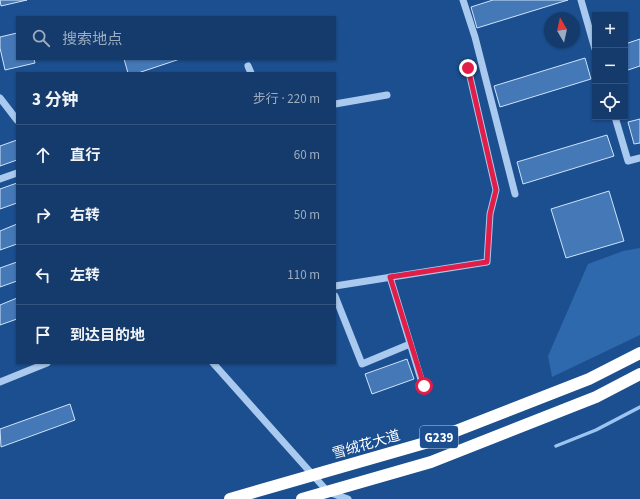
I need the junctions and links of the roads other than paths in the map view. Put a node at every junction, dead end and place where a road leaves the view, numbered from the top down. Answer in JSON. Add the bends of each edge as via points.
{"nodes":[{"id":1,"x":463,"y":0,"type":"edge"},
{"id":2,"x":581,"y":0,"type":"edge"},
{"id":3,"x":595,"y":48,"type":"edge"},
{"id":4,"x":468,"y":68,"type":"dead end"},
{"id":5,"x":387,"y":95,"type":"dead end"},
{"id":6,"x":0,"y":98,"type":"edge"},
{"id":7,"x":336,"y":104,"type":"edge"},
{"id":8,"x":16,"y":119,"type":"edge"},
{"id":9,"x":616,"y":120,"type":"edge"},
{"id":10,"x":640,"y":158,"type":"edge"},
{"id":11,"x":16,"y":173,"type":"edge"},
{"id":12,"x":0,"y":180,"type":"edge"},
{"id":13,"x":516,"y":194,"type":"dead end"},
{"id":14,"x":390,"y":277,"type":"junction"},
{"id":15,"x":336,"y":286,"type":"edge"},
{"id":16,"x":336,"y":299,"type":"edge"},
{"id":17,"x":410,"y":344,"type":"junction"},
{"id":18,"x":640,"y":353,"type":"edge"},
{"id":19,"x":45,"y":364,"type":"edge"},
{"id":20,"x":214,"y":364,"type":"edge"},
{"id":21,"x":640,"y":374,"type":"edge"},
{"id":22,"x":0,"y":382,"type":"edge"},
{"id":23,"x":424,"y":386,"type":"dead end"},
{"id":24,"x":313,"y":475,"type":"junction"},
{"id":25,"x":328,"y":492,"type":"junction"},
{"id":26,"x":230,"y":499,"type":"edge"},
{"id":27,"x":302,"y":499,"type":"edge"},
{"id":28,"x":348,"y":499,"type":"edge"}],
"edges":[{"from":1,"to":13,"type":"street"},
{"from":2,"to":3,"type":"street"},
{"from":4,"to":14,"type":"street","via":[[496,190],[490,214],[487,262]]},
{"from":5,"to":7,"type":"street"},
{"from":6,"to":8,"type":"street"},
{"from":9,"to":10,"type":"street","via":[[628,161]]},
{"from":11,"to":12,"type":"street"},
{"from":14,"to":15,"type":"street"},
{"from":14,"to":17,"type":"street"},
{"from":16,"to":17,"type":"street","via":[[362,364]]},
{"from":17,"to":23,"type":"street"},
{"from":18,"to":24,"type":"highway","name":"雪绒花大道","number":"G239","via":[[589,379],[425,443]]},
{"from":19,"to":22,"type":"street"},
{"from":20,"to":24,"type":"street"},
{"from":21,"to":25,"type":"highway","number":"G239","via":[[596,397],[431,462]]},
{"from":24,"to":25,"type":"street"},
{"from":24,"to":26,"type":"highway","name":"雪绒花大道","number":"G239"},
{"from":25,"to":27,"type":"highway","number":"G239"},
{"from":25,"to":28,"type":"street"}]}
